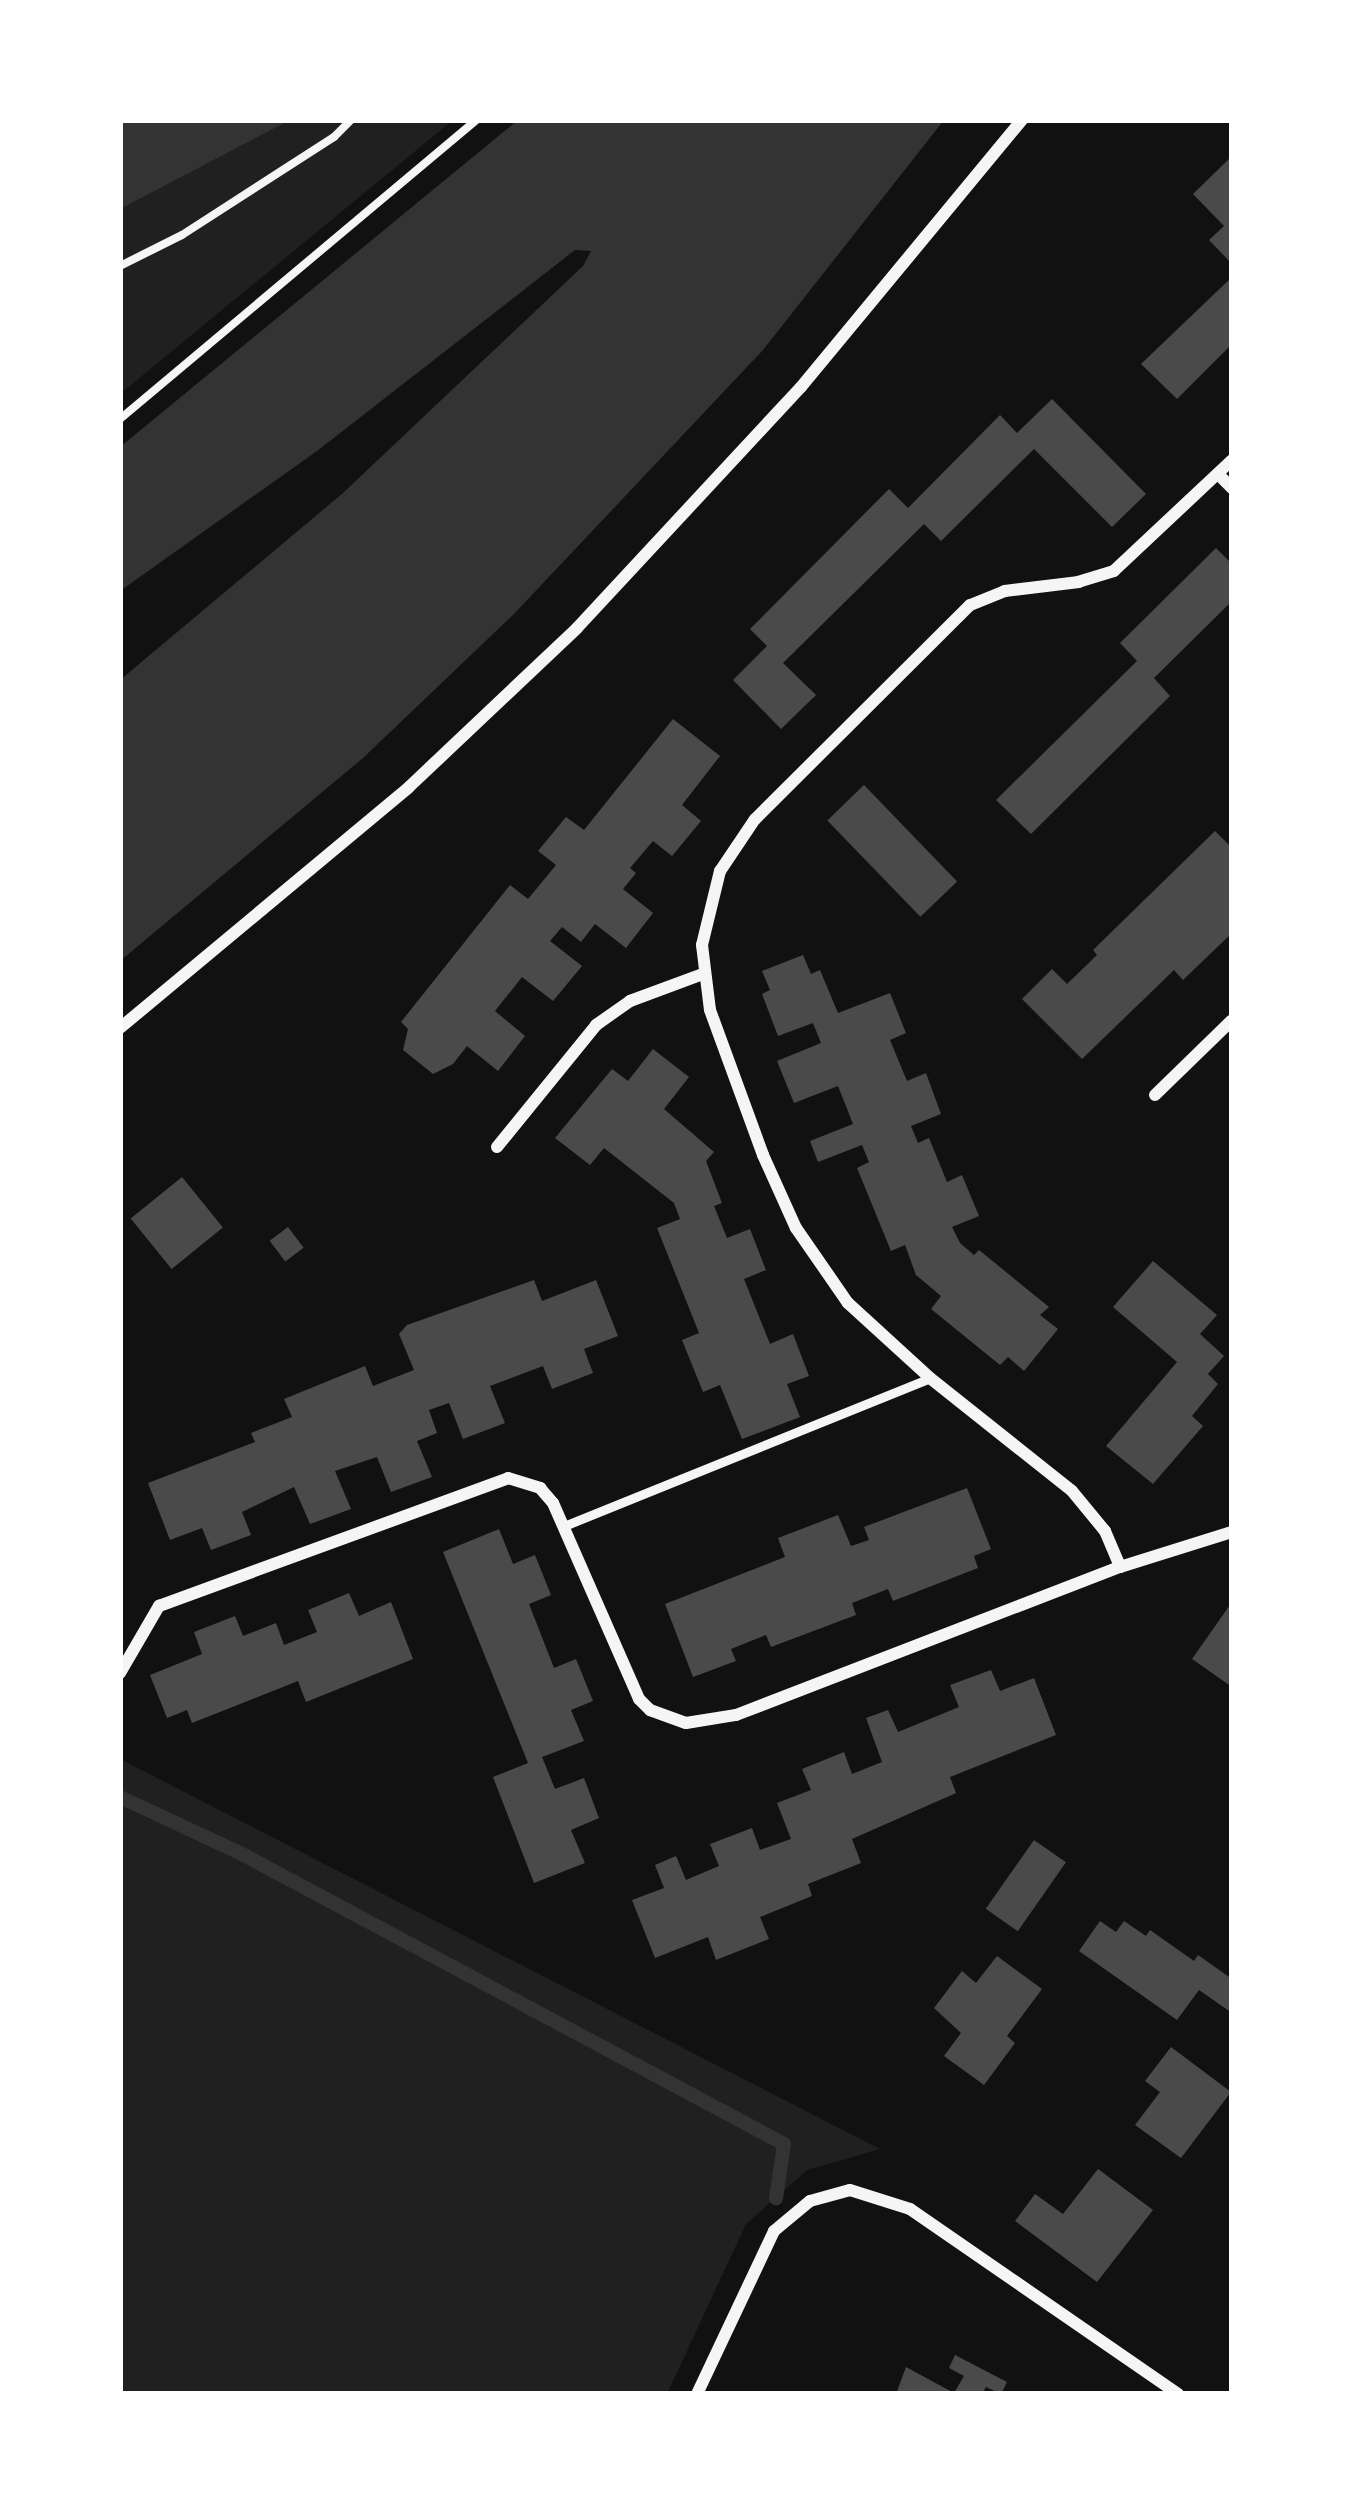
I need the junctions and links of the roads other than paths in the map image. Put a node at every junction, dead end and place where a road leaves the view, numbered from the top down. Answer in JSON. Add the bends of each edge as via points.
{"nodes":[{"id":1,"x":1022,"y":120,"type":"edge"},
{"id":2,"x":1232,"y":460,"type":"edge"},
{"id":3,"x":1218,"y":474,"type":"junction"},
{"id":4,"x":1232,"y":488,"type":"edge"},
{"id":5,"x":703,"y":974,"type":"junction"},
{"id":6,"x":1232,"y":1020,"type":"edge"},
{"id":7,"x":120,"y":1028,"type":"edge"},
{"id":8,"x":1156,"y":1095,"type":"dead end"},
{"id":9,"x":497,"y":1147,"type":"dead end"},
{"id":10,"x":930,"y":1378,"type":"junction"},
{"id":11,"x":564,"y":1526,"type":"junction"},
{"id":12,"x":1232,"y":1532,"type":"edge"},
{"id":13,"x":1120,"y":1567,"type":"junction"},
{"id":14,"x":120,"y":1673,"type":"edge"},
{"id":15,"x":698,"y":2394,"type":"edge"},
{"id":16,"x":1178,"y":2394,"type":"edge"}],
"edges":[{"from":1,"to":7,"type":"street","via":[[838,345],[577,628],[410,787]]},
{"from":2,"to":3,"type":"street"},
{"from":3,"to":4,"type":"street"},
{"from":3,"to":5,"type":"street","via":[[1114,571],[1005,590],[970,605],[781,792],[720,872],[705,919]]},
{"from":5,"to":9,"type":"street","via":[[630,1001],[596,1024]]},
{"from":5,"to":10,"type":"street","via":[[719,1041],[796,1228],[848,1303]]},
{"from":6,"to":8,"type":"street"},
{"from":10,"to":11,"type":"lane"},
{"from":10,"to":13,"type":"street","via":[[1072,1492],[1105,1531]]},
{"from":11,"to":13,"type":"street","via":[[639,1699],[686,1724],[736,1715]]},
{"from":11,"to":14,"type":"street","via":[[540,1488],[523,1479],[492,1482],[159,1606]]},
{"from":12,"to":13,"type":"street"},
{"from":15,"to":16,"type":"street","via":[[767,2241],[810,2201],[840,2190],[889,2199]]}]}
